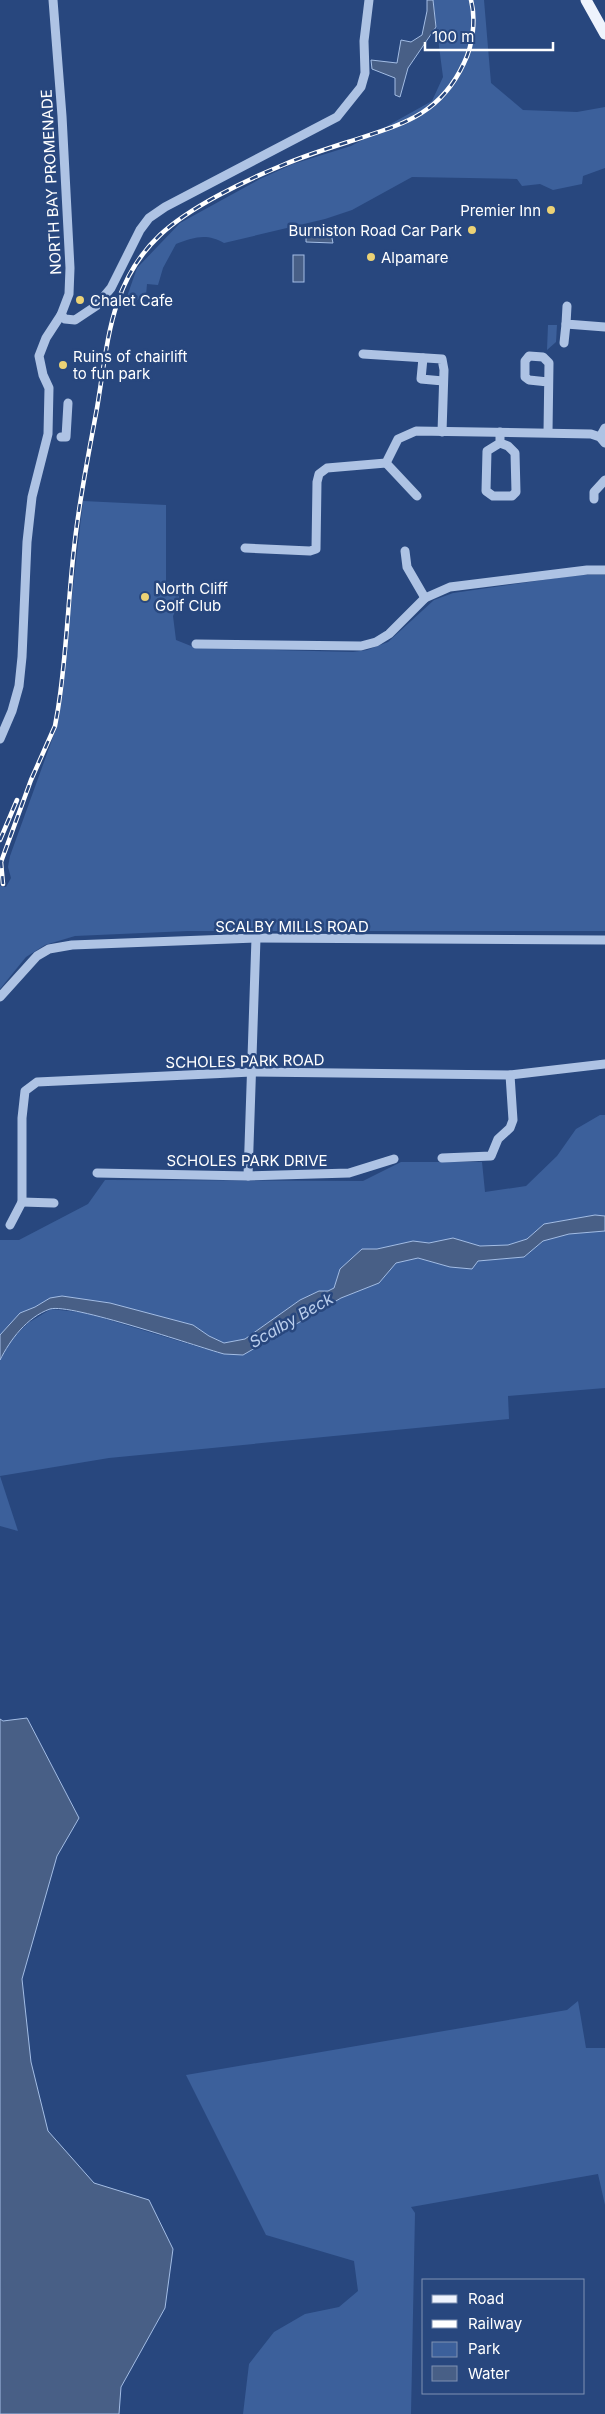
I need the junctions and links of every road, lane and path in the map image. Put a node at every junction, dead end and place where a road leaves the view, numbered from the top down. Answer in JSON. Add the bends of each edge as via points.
{"nodes":[{"id":1,"x":52,"y":0,"type":"edge"},
{"id":2,"x":369,"y":0,"type":"edge"},
{"id":3,"x":586,"y":0,"type":"edge"},
{"id":4,"x":605,"y":34,"type":"edge"},
{"id":5,"x":567,"y":306,"type":"dead end"},
{"id":6,"x":61,"y":315,"type":"junction"},
{"id":7,"x":566,"y":324,"type":"junction"},
{"id":8,"x":605,"y":327,"type":"edge"},
{"id":9,"x":564,"y":342,"type":"dead end"},
{"id":10,"x":363,"y":354,"type":"dead end"},
{"id":11,"x":423,"y":358,"type":"junction"},
{"id":12,"x":443,"y":381,"type":"junction"},
{"id":13,"x":548,"y":382,"type":"dead end"},
{"id":14,"x":68,"y":404,"type":"dead end"},
{"id":15,"x":605,"y":428,"type":"edge"},
{"id":16,"x":442,"y":432,"type":"junction"},
{"id":17,"x":500,"y":432,"type":"junction"},
{"id":18,"x":548,"y":432,"type":"junction"},
{"id":19,"x":61,"y":437,"type":"dead end"},
{"id":20,"x":603,"y":440,"type":"edge"},
{"id":21,"x":500,"y":443,"type":"junction"},
{"id":22,"x":386,"y":463,"type":"junction"},
{"id":23,"x":605,"y":480,"type":"edge"},
{"id":24,"x":418,"y":496,"type":"dead end"},
{"id":25,"x":594,"y":499,"type":"dead end"},
{"id":26,"x":245,"y":548,"type":"dead end"},
{"id":27,"x":405,"y":551,"type":"dead end"},
{"id":28,"x":605,"y":570,"type":"edge"},
{"id":29,"x":425,"y":598,"type":"junction"},
{"id":30,"x":196,"y":644,"type":"dead end"},
{"id":31,"x":0,"y":739,"type":"edge"},
{"id":32,"x":256,"y":938,"type":"junction"},
{"id":33,"x":605,"y":940,"type":"edge"},
{"id":34,"x":0,"y":998,"type":"edge"},
{"id":35,"x":605,"y":1064,"type":"edge"},
{"id":36,"x":252,"y":1072,"type":"junction"},
{"id":37,"x":510,"y":1076,"type":"junction"},
{"id":38,"x":442,"y":1158,"type":"dead end"},
{"id":39,"x":394,"y":1159,"type":"dead end"},
{"id":40,"x":97,"y":1173,"type":"dead end"},
{"id":41,"x":248,"y":1176,"type":"junction"},
{"id":42,"x":22,"y":1202,"type":"junction"},
{"id":43,"x":54,"y":1204,"type":"dead end"},
{"id":44,"x":10,"y":1225,"type":"dead end"}],
"edges":[{"from":1,"to":6,"type":"street","name":"NORTH BAY PROMENADE","via":[[70,268],[69,294]]},
{"from":2,"to":6,"type":"street","via":[[364,40],[365,73],[361,87],[337,117],[165,207],[150,218],[126,254],[111,288],[97,304],[75,320]]},
{"from":3,"to":4,"type":"main road"},
{"from":5,"to":7,"type":"street"},
{"from":6,"to":31,"type":"street","name":"NORTH BAY PROMENADE","via":[[39,356],[49,388],[48,434],[32,497],[18,686]]},
{"from":7,"to":8,"type":"street"},
{"from":7,"to":9,"type":"street"},
{"from":10,"to":11,"type":"street"},
{"from":11,"to":12,"type":"street","via":[[442,359]]},
{"from":11,"to":12,"type":"street","via":[[422,379]]},
{"from":12,"to":16,"type":"street"},
{"from":13,"to":18,"type":"street"},
{"from":14,"to":19,"type":"street","via":[[66,437]]},
{"from":15,"to":20,"type":"street"},
{"from":16,"to":17,"type":"street"},
{"from":16,"to":22,"type":"street","via":[[406,434],[398,439]]},
{"from":17,"to":18,"type":"street"},
{"from":17,"to":21,"type":"street"},
{"from":18,"to":20,"type":"street","via":[[591,434]]},
{"from":21,"to":21,"type":"street","via":[[515,453],[516,492],[512,496],[494,496],[486,491],[487,451]]},
{"from":22,"to":24,"type":"street"},
{"from":22,"to":26,"type":"street","via":[[327,468],[319,474],[316,549]]},
{"from":23,"to":25,"type":"street","via":[[594,492]]},
{"from":27,"to":29,"type":"street","via":[[407,566]]},
{"from":28,"to":29,"type":"street","via":[[450,587]]},
{"from":29,"to":30,"type":"street","via":[[389,634],[361,646]]},
{"from":32,"to":33,"type":"street","name":"SCALBY MILLS ROAD"},
{"from":32,"to":34,"type":"street","name":"SCALBY MILLS ROAD","via":[[72,944],[49,949],[37,956]]},
{"from":32,"to":36,"type":"street"},
{"from":35,"to":37,"type":"street","name":"SCHOLES PARK ROAD"},
{"from":36,"to":37,"type":"street","name":"SCHOLES PARK ROAD"},
{"from":36,"to":41,"type":"street"},
{"from":36,"to":42,"type":"street","name":"SCHOLES PARK ROAD","via":[[37,1082],[25,1091]]},
{"from":37,"to":38,"type":"street","via":[[513,1120],[510,1128],[498,1139],[491,1156]]},
{"from":39,"to":41,"type":"street","name":"SCHOLES PARK DRIVE","via":[[348,1173]]},
{"from":40,"to":41,"type":"street","name":"SCHOLES PARK DRIVE"},
{"from":42,"to":43,"type":"street"},
{"from":42,"to":44,"type":"street","name":"SCHOLES PARK ROAD"}]}
